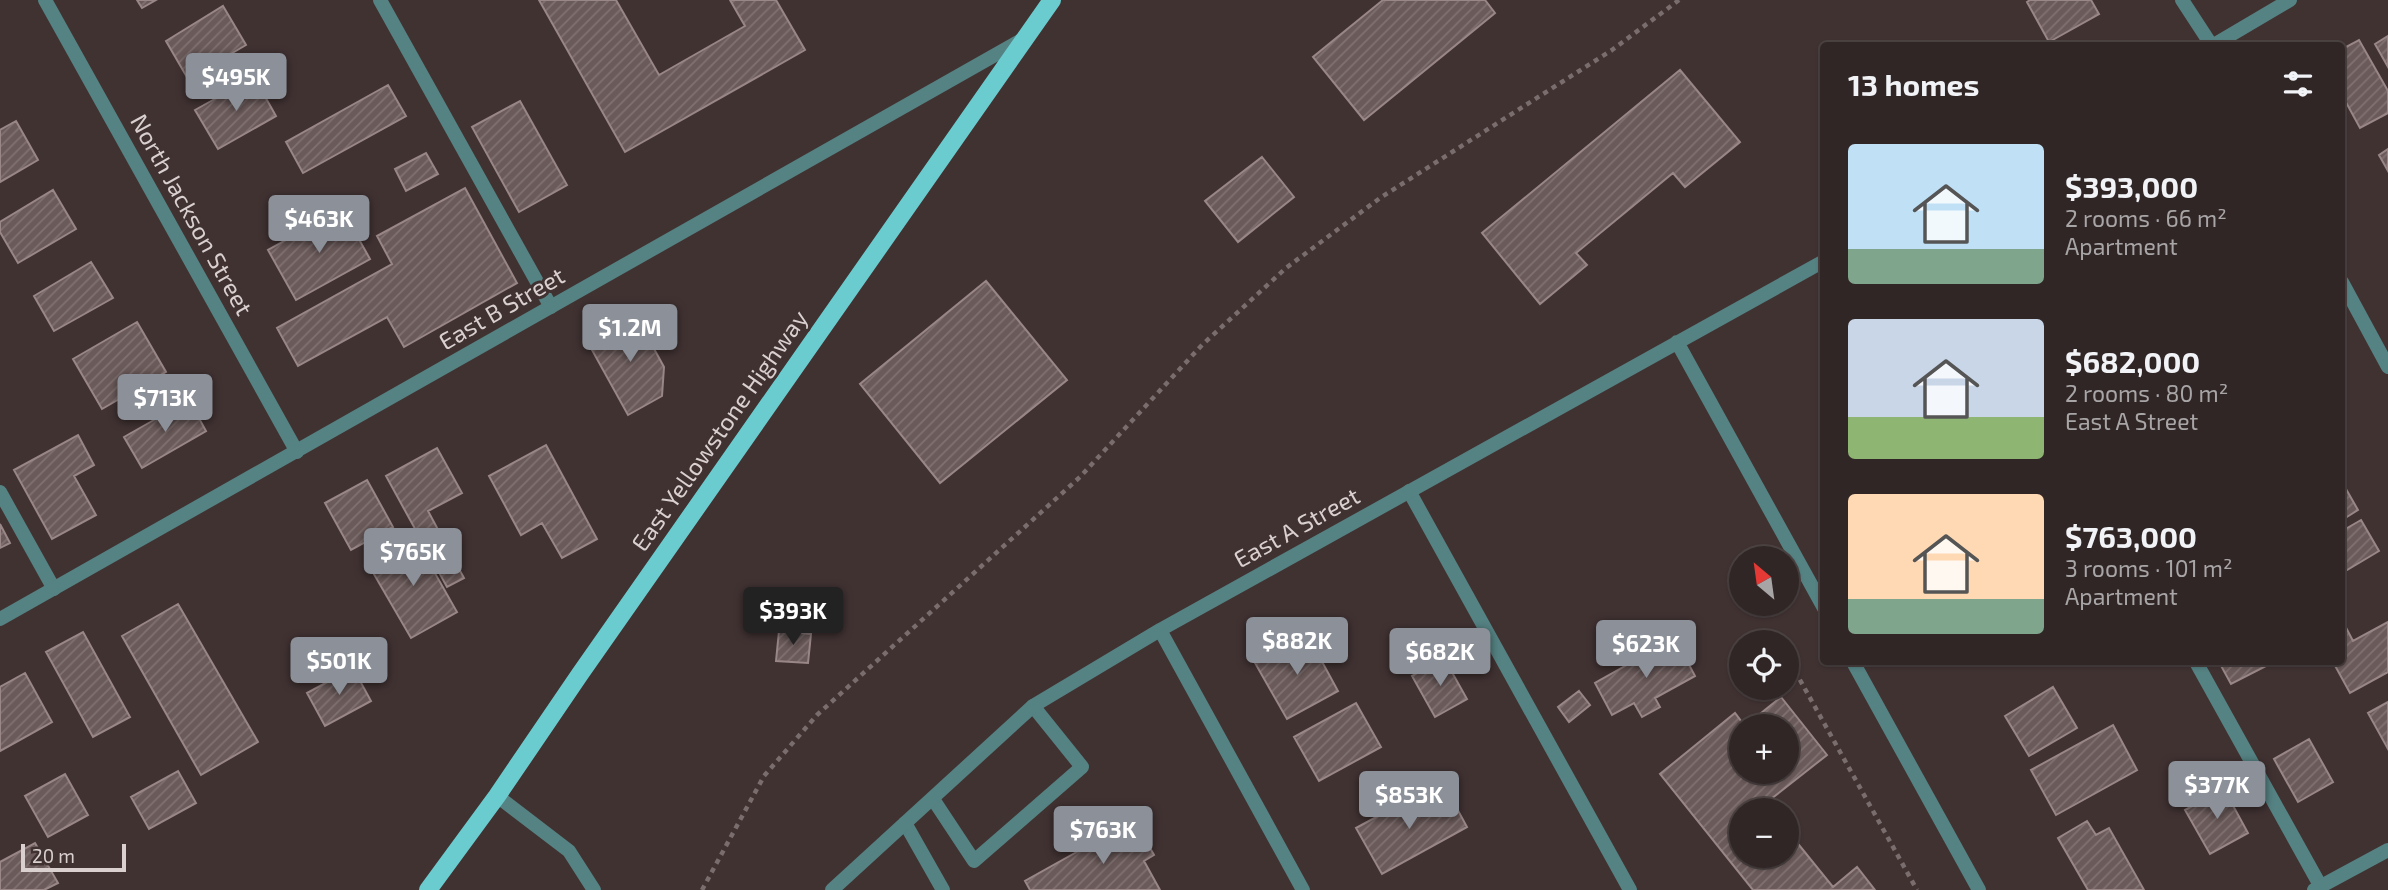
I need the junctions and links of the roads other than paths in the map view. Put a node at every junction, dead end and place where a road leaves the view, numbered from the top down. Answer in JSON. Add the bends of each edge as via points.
{"nodes":[{"id":1,"x":45,"y":0,"type":"edge"},
{"id":2,"x":380,"y":0,"type":"edge"},
{"id":3,"x":1052,"y":0,"type":"edge"},
{"id":4,"x":2182,"y":0,"type":"edge"},
{"id":5,"x":2290,"y":0,"type":"edge"},
{"id":6,"x":1026,"y":37,"type":"junction"},
{"id":7,"x":2209,"y":42,"type":"edge"},
{"id":8,"x":2219,"y":42,"type":"edge"},
{"id":9,"x":1820,"y":263,"type":"edge"},
{"id":10,"x":2345,"y":288,"type":"edge"},
{"id":11,"x":551,"y":307,"type":"junction"},
{"id":12,"x":1677,"y":342,"type":"junction"},
{"id":13,"x":2388,"y":367,"type":"edge"},
{"id":14,"x":297,"y":452,"type":"junction"},
{"id":15,"x":1409,"y":491,"type":"junction"},
{"id":16,"x":0,"y":492,"type":"edge"},
{"id":17,"x":54,"y":589,"type":"junction"},
{"id":18,"x":1820,"y":601,"type":"edge"},
{"id":19,"x":0,"y":620,"type":"edge"},
{"id":20,"x":1160,"y":630,"type":"junction"},
{"id":21,"x":1855,"y":665,"type":"edge"},
{"id":22,"x":2198,"y":665,"type":"edge"},
{"id":23,"x":1033,"y":706,"type":"junction"},
{"id":24,"x":498,"y":796,"type":"junction"},
{"id":25,"x":933,"y":799,"type":"junction"},
{"id":26,"x":905,"y":823,"type":"junction"},
{"id":27,"x":2388,"y":850,"type":"edge"},
{"id":28,"x":2317,"y":888,"type":"edge"},
{"id":29,"x":428,"y":890,"type":"edge"},
{"id":30,"x":594,"y":890,"type":"edge"},
{"id":31,"x":832,"y":890,"type":"edge"},
{"id":32,"x":943,"y":890,"type":"edge"},
{"id":33,"x":1303,"y":890,"type":"edge"},
{"id":34,"x":1630,"y":890,"type":"edge"},
{"id":35,"x":1979,"y":890,"type":"edge"}],
"edges":[{"from":1,"to":14,"type":"street","name":"North Jackson Street"},
{"from":2,"to":11,"type":"street"},
{"from":3,"to":6,"type":"main road","name":"East Yellowstone Highway"},
{"from":4,"to":7,"type":"street"},
{"from":5,"to":8,"type":"street"},
{"from":6,"to":11,"type":"street","name":"East B Street"},
{"from":6,"to":24,"type":"main road","name":"East Yellowstone Highway"},
{"from":9,"to":12,"type":"street","name":"East A Street"},
{"from":10,"to":13,"type":"street"},
{"from":11,"to":14,"type":"street","name":"East B Street"},
{"from":12,"to":15,"type":"street","name":"East A Street"},
{"from":12,"to":18,"type":"street"},
{"from":14,"to":17,"type":"street","name":"East B Street"},
{"from":15,"to":20,"type":"street","name":"East A Street"},
{"from":15,"to":34,"type":"street"},
{"from":16,"to":17,"type":"street"},
{"from":17,"to":19,"type":"street","name":"East B Street"},
{"from":20,"to":23,"type":"street","name":"East A Street"},
{"from":20,"to":33,"type":"street"},
{"from":21,"to":35,"type":"street"},
{"from":22,"to":28,"type":"street"},
{"from":23,"to":25,"type":"street","name":"East A Street"},
{"from":23,"to":25,"type":"street","via":[[1083,767],[974,861]]},
{"from":24,"to":29,"type":"main road","name":"East Yellowstone Highway"},
{"from":24,"to":30,"type":"street","via":[[569,851]]},
{"from":25,"to":26,"type":"street","name":"East A Street"},
{"from":26,"to":31,"type":"street","name":"East A Street"},
{"from":26,"to":32,"type":"street"},
{"from":27,"to":28,"type":"street"}]}
